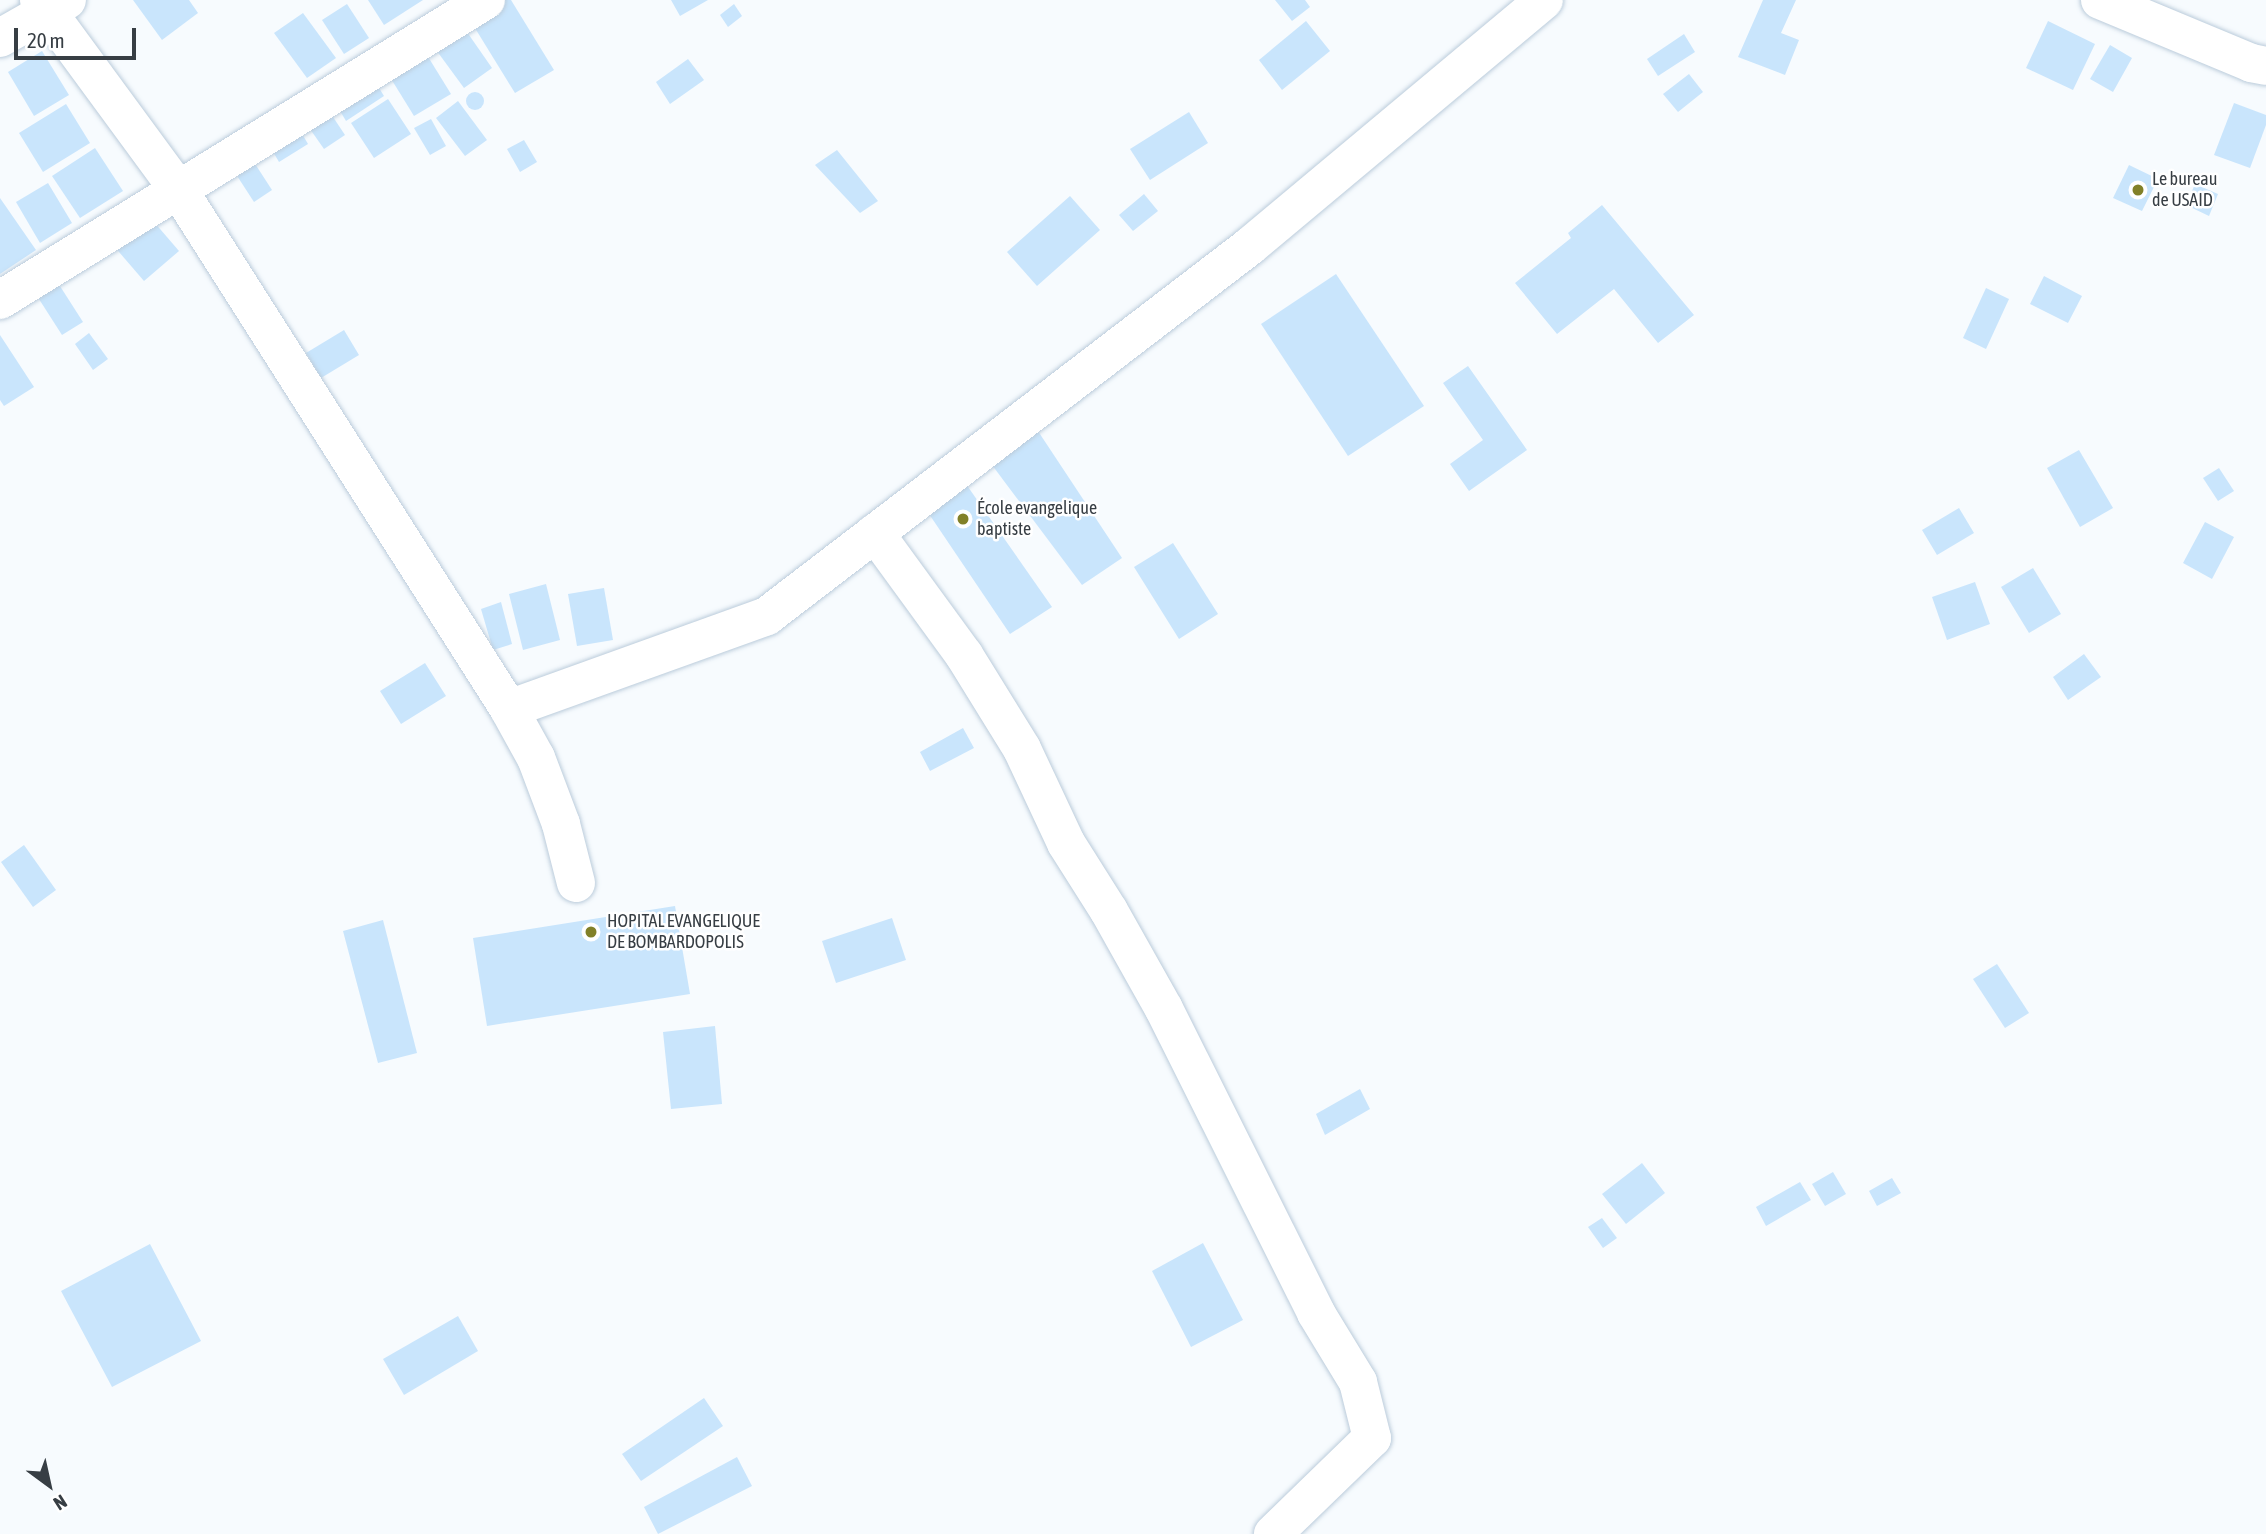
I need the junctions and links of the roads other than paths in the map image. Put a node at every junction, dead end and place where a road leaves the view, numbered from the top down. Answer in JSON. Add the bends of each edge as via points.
{"nodes":[{"id":1,"x":486,"y":0,"type":"edge"},
{"id":2,"x":1544,"y":0,"type":"edge"},
{"id":3,"x":2100,"y":0,"type":"edge"},
{"id":4,"x":52,"y":4,"type":"edge"},
{"id":5,"x":0,"y":38,"type":"edge"},
{"id":6,"x":2266,"y":66,"type":"edge"},
{"id":7,"x":178,"y":188,"type":"junction"},
{"id":8,"x":0,"y":300,"type":"edge"},
{"id":9,"x":875,"y":533,"type":"junction"},
{"id":10,"x":509,"y":709,"type":"junction"},
{"id":11,"x":576,"y":883,"type":"dead end"},
{"id":12,"x":1273,"y":1534,"type":"edge"}],
"edges":[{"from":1,"to":7,"type":"street"},
{"from":2,"to":9,"type":"street","via":[[1250,246]]},
{"from":3,"to":6,"type":"street"},
{"from":4,"to":5,"type":"street"},
{"from":4,"to":7,"type":"street"},
{"from":7,"to":8,"type":"street"},
{"from":7,"to":10,"type":"street"},
{"from":9,"to":10,"type":"street","via":[[767,616]]},
{"from":9,"to":12,"type":"street","via":[[964,655],[1022,749],[1066,843],[1164,1009],[1316,1313],[1359,1382],[1372,1438]]},
{"from":10,"to":11,"type":"street","via":[[540,769]]}]}
